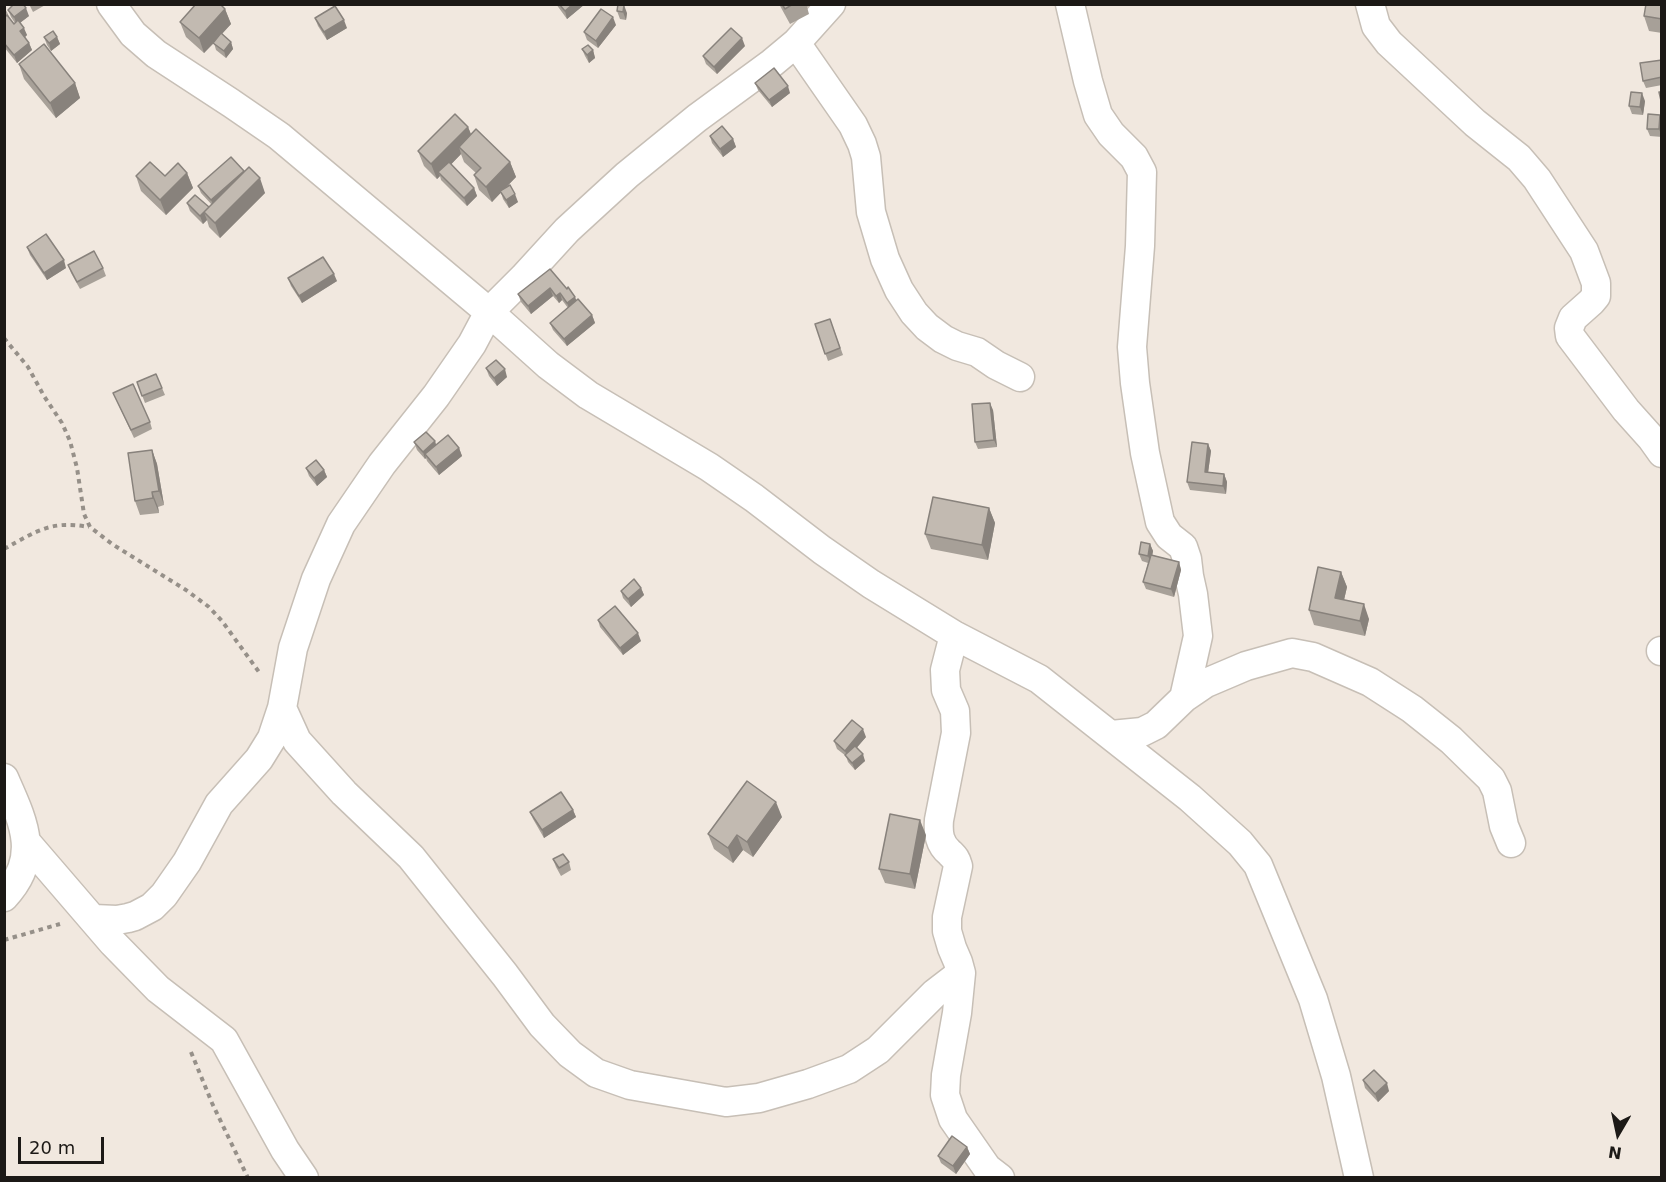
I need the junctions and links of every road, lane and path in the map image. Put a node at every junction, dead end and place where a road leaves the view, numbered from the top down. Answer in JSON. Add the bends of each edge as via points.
{"nodes":[{"id":1,"x":111,"y":4,"type":"edge"},
{"id":2,"x":831,"y":4,"type":"edge"},
{"id":3,"x":1070,"y":4,"type":"edge"},
{"id":4,"x":1370,"y":4,"type":"edge"},
{"id":5,"x":796,"y":43,"type":"junction"},
{"id":6,"x":489,"y":312,"type":"junction"},
{"id":7,"x":4,"y":338,"type":"edge"},
{"id":8,"x":1020,"y":377,"type":"dead end"},
{"id":9,"x":1662,"y":453,"type":"edge"},
{"id":10,"x":90,"y":527,"type":"junction"},
{"id":11,"x":4,"y":549,"type":"edge"},
{"id":12,"x":954,"y":635,"type":"junction"},
{"id":13,"x":1184,"y":698,"type":"junction"},
{"id":14,"x":282,"y":708,"type":"junction"},
{"id":15,"x":1111,"y":735,"type":"junction"},
{"id":16,"x":4,"y":778,"type":"edge"},
{"id":17,"x":27,"y":843,"type":"junction"},
{"id":18,"x":1510,"y":843,"type":"dead end"},
{"id":19,"x":4,"y":897,"type":"edge"},
{"id":20,"x":94,"y":919,"type":"junction"},
{"id":21,"x":4,"y":940,"type":"edge"},
{"id":22,"x":960,"y":973,"type":"junction"},
{"id":23,"x":178,"y":1005,"type":"junction"},
{"id":24,"x":248,"y":1178,"type":"edge"},
{"id":25,"x":304,"y":1178,"type":"edge"},
{"id":26,"x":1000,"y":1178,"type":"edge"},
{"id":27,"x":1359,"y":1178,"type":"edge"}],
"edges":[{"from":1,"to":6,"type":"street","via":[[133,34],[156,54],[279,136]]},
{"from":2,"to":5,"type":"street"},
{"from":3,"to":13,"type":"street","via":[[1098,115],[1142,172],[1132,347],[1145,453],[1160,522],[1183,547],[1194,603],[1198,636]]},
{"from":4,"to":9,"type":"street","via":[[1376,26],[1389,43],[1519,158],[1584,251],[1596,283],[1596,296],[1573,318],[1570,336]]},
{"from":5,"to":6,"type":"street","via":[[627,176],[567,230]]},
{"from":5,"to":8,"type":"street","via":[[862,144],[871,212],[882,249],[899,290],[914,313],[943,339],[977,352]]},
{"from":6,"to":12,"type":"street","via":[[588,395],[710,467],[871,584]]},
{"from":6,"to":14,"type":"street","via":[[436,396],[341,524],[316,579],[293,648]]},
{"from":7,"to":10,"type":"path","via":[[28,367],[62,423],[70,441]]},
{"from":10,"to":11,"type":"path","via":[[59,524]]},
{"from":10,"to":14,"type":"path","via":[[209,607]]},
{"from":12,"to":15,"type":"street","via":[[1039,679]]},
{"from":12,"to":22,"type":"street","via":[[945,670],[956,733],[938,831],[940,842],[956,858],[958,866],[947,931]]},
{"from":13,"to":15,"type":"street","via":[[1156,725],[1142,732]]},
{"from":13,"to":18,"type":"street","via":[[1206,683],[1246,666],[1292,653],[1313,657],[1370,682],[1451,740],[1491,779]]},
{"from":14,"to":20,"type":"street","via":[[272,738],[259,759],[219,804],[164,895],[153,907],[135,916]]},
{"from":14,"to":22,"type":"street","via":[[297,741],[411,857],[542,1025],[570,1054],[596,1073],[630,1085],[726,1102],[759,1098],[849,1069],[878,1050]]},
{"from":15,"to":27,"type":"street","via":[[1190,798],[1240,843],[1258,865],[1313,999],[1336,1076]]},
{"from":16,"to":17,"type":"street","via":[[23,822]]},
{"from":17,"to":19,"type":"street","via":[[21,874]]},
{"from":17,"to":20,"type":"street"},
{"from":20,"to":21,"type":"path"},
{"from":20,"to":23,"type":"street","via":[[113,943]]},
{"from":22,"to":26,"type":"street","via":[[945,1095],[953,1119],[987,1168]]},
{"from":23,"to":24,"type":"path","via":[[187,1043]]},
{"from":23,"to":25,"type":"street","via":[[224,1040]]}]}
